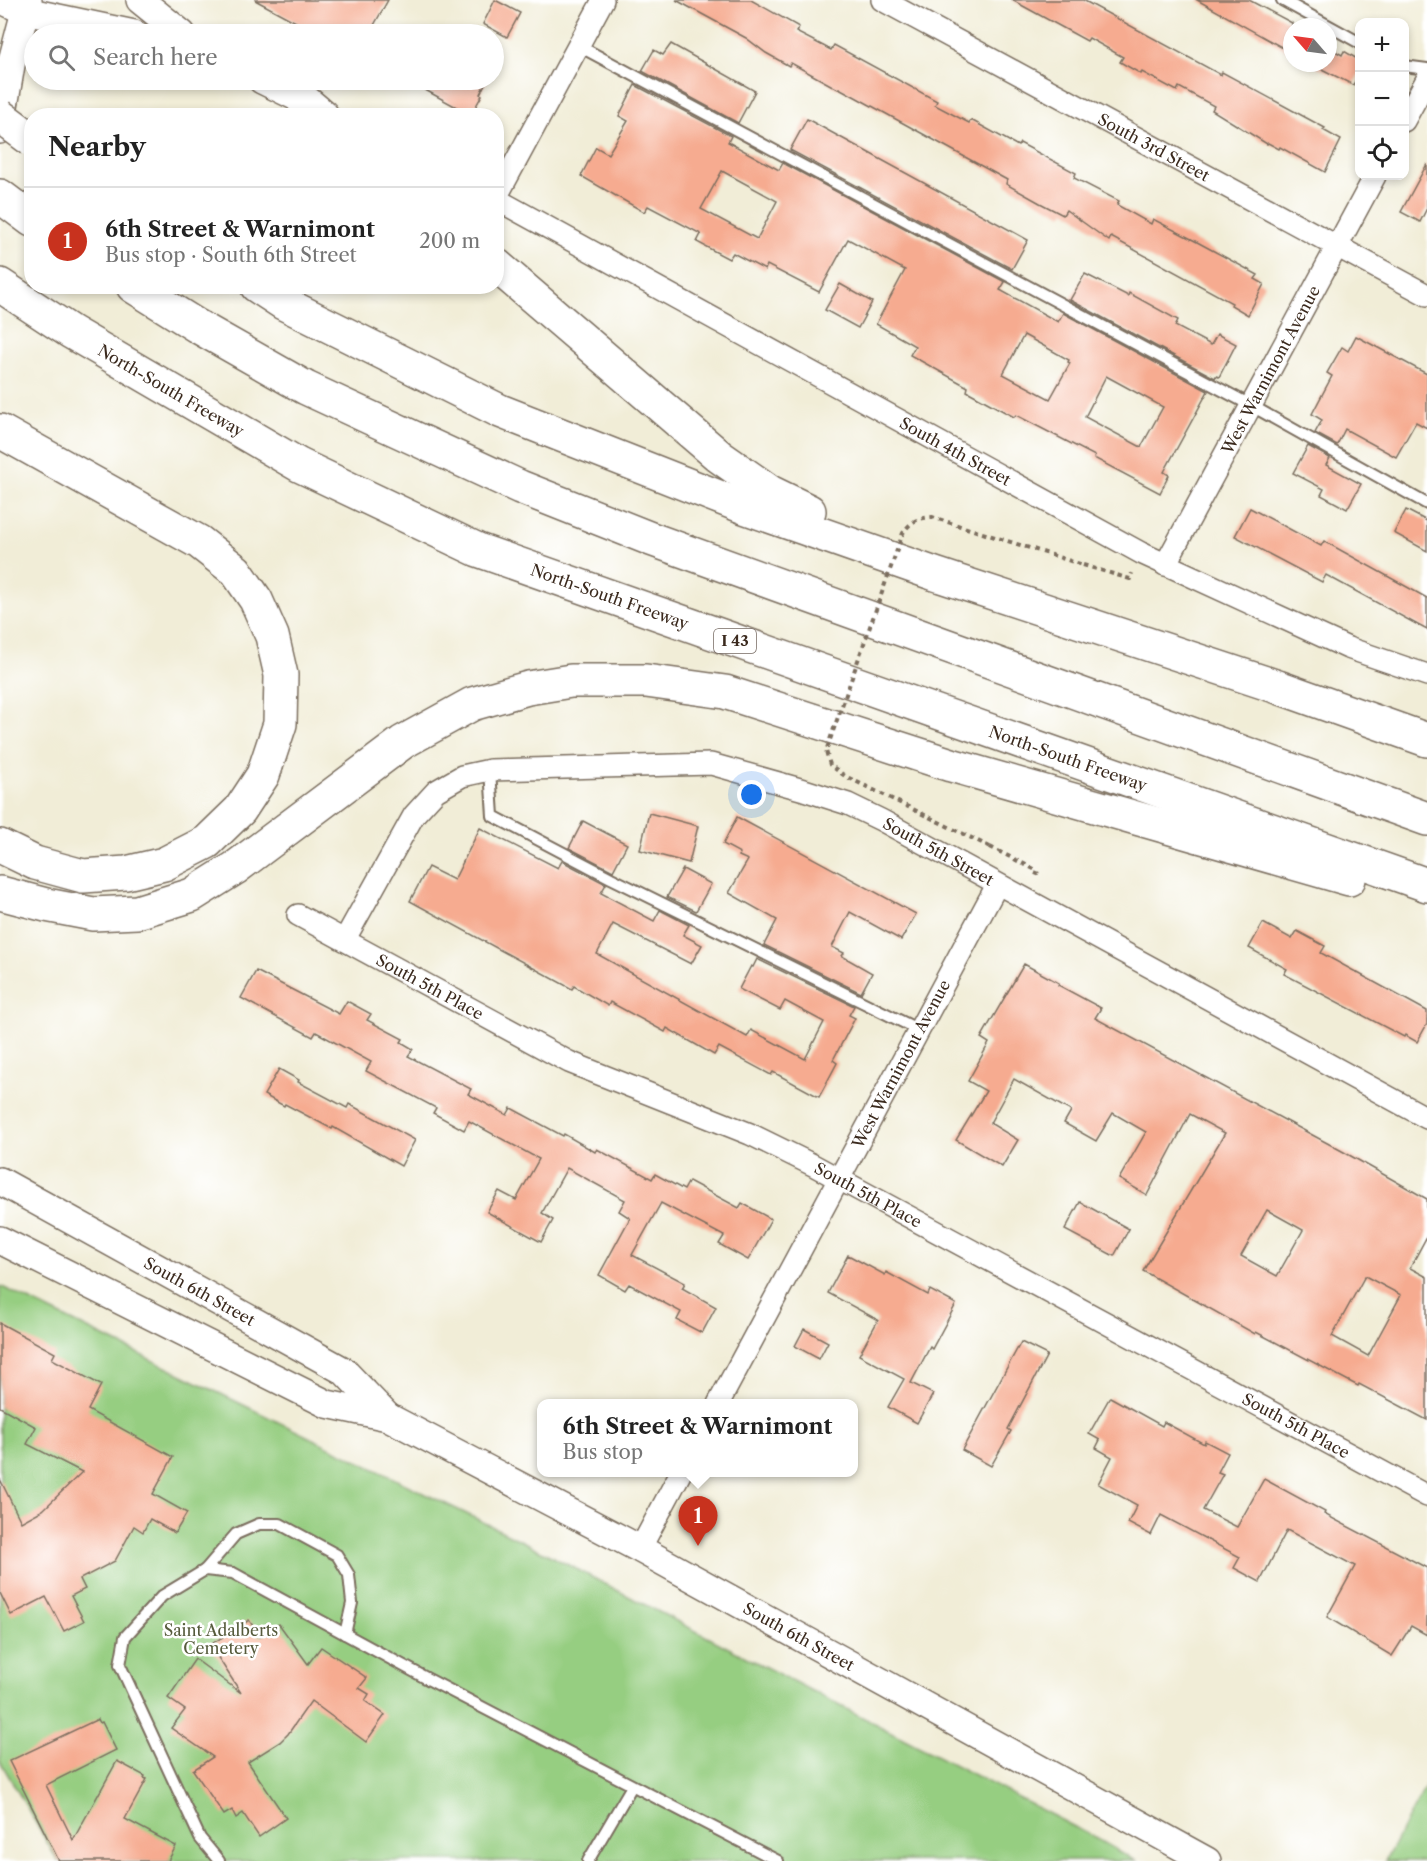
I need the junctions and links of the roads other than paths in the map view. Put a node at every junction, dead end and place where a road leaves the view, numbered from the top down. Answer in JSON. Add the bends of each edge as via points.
{"nodes":[{"id":1,"x":140,"y":0,"type":"edge"},
{"id":2,"x":603,"y":0,"type":"edge"},
{"id":3,"x":882,"y":0,"type":"edge"},
{"id":4,"x":1282,"y":0,"type":"edge"},
{"id":5,"x":19,"y":4,"type":"edge"},
{"id":6,"x":96,"y":24,"type":"edge"},
{"id":7,"x":170,"y":24,"type":"edge"},
{"id":8,"x":1355,"y":41,"type":"edge"},
{"id":9,"x":579,"y":46,"type":"junction"},
{"id":10,"x":1409,"y":67,"type":"edge"},
{"id":11,"x":1427,"y":69,"type":"edge"},
{"id":12,"x":1427,"y":79,"type":"edge"},
{"id":13,"x":280,"y":90,"type":"edge"},
{"id":14,"x":313,"y":108,"type":"edge"},
{"id":15,"x":1409,"y":112,"type":"edge"},
{"id":16,"x":0,"y":116,"type":"edge"},
{"id":17,"x":0,"y":130,"type":"edge"},
{"id":18,"x":24,"y":134,"type":"edge"},
{"id":19,"x":1373,"y":180,"type":"edge"},
{"id":20,"x":504,"y":184,"type":"edge"},
{"id":21,"x":0,"y":196,"type":"edge"},
{"id":22,"x":504,"y":203,"type":"edge"},
{"id":23,"x":24,"y":214,"type":"edge"},
{"id":24,"x":1337,"y":247,"type":"junction"},
{"id":25,"x":504,"y":272,"type":"edge"},
{"id":26,"x":0,"y":285,"type":"edge"},
{"id":27,"x":146,"y":294,"type":"edge"},
{"id":28,"x":269,"y":294,"type":"edge"},
{"id":29,"x":1427,"y":295,"type":"edge"},
{"id":30,"x":1252,"y":406,"type":"junction"},
{"id":31,"x":0,"y":431,"type":"edge"},
{"id":32,"x":1427,"y":504,"type":"edge"},
{"id":33,"x":1165,"y":565,"type":"junction"},
{"id":34,"x":935,"y":574,"type":"junction"},
{"id":35,"x":1427,"y":675,"type":"edge"},
{"id":36,"x":1427,"y":740,"type":"edge"},
{"id":37,"x":490,"y":770,"type":"junction"},
{"id":38,"x":1427,"y":819,"type":"edge"},
{"id":39,"x":0,"y":846,"type":"edge"},
{"id":40,"x":997,"y":885,"type":"junction"},
{"id":41,"x":1427,"y":885,"type":"edge"},
{"id":42,"x":0,"y":893,"type":"edge"},
{"id":43,"x":1427,"y":901,"type":"edge"},
{"id":44,"x":93,"y":914,"type":"junction"},
{"id":45,"x":298,"y":915,"type":"dead end"},
{"id":46,"x":0,"y":917,"type":"edge"},
{"id":47,"x":345,"y":939,"type":"junction"},
{"id":48,"x":919,"y":1030,"type":"junction"},
{"id":49,"x":1427,"y":1118,"type":"edge"},
{"id":50,"x":838,"y":1179,"type":"junction"},
{"id":51,"x":0,"y":1181,"type":"edge"},
{"id":52,"x":0,"y":1240,"type":"edge"},
{"id":53,"x":721,"y":1399,"type":"edge"},
{"id":54,"x":388,"y":1417,"type":"junction"},
{"id":55,"x":679,"y":1477,"type":"edge"},
{"id":56,"x":1427,"y":1496,"type":"edge"},
{"id":57,"x":640,"y":1549,"type":"junction"},
{"id":58,"x":206,"y":1570,"type":"junction"},
{"id":59,"x":345,"y":1634,"type":"junction"},
{"id":60,"x":632,"y":1786,"type":"junction"},
{"id":61,"x":219,"y":1861,"type":"edge"},
{"id":62,"x":588,"y":1861,"type":"edge"},
{"id":63,"x":778,"y":1861,"type":"edge"},
{"id":64,"x":1207,"y":1861,"type":"edge"}],
"edges":[{"from":1,"to":7,"type":"street"},
{"from":2,"to":9,"type":"street"},
{"from":3,"to":24,"type":"street","name":"South 3rd Street"},
{"from":4,"to":8,"type":"lane"},
{"from":5,"to":6,"type":"street"},
{"from":5,"to":17,"type":"street"},
{"from":9,"to":20,"type":"street"},
{"from":9,"to":30,"type":"lane"},
{"from":10,"to":11,"type":"lane"},
{"from":12,"to":15,"type":"street"},
{"from":13,"to":14,"type":"street"},
{"from":16,"to":18,"type":"highway","bridge":true},
{"from":19,"to":24,"type":"street","name":"West Warnimont Avenue"},
{"from":21,"to":23,"type":"highway"},
{"from":22,"to":33,"type":"street","name":"South 4th Street"},
{"from":24,"to":29,"type":"street","name":"South 3rd Street"},
{"from":24,"to":30,"type":"street","name":"West Warnimont Avenue"},
{"from":25,"to":34,"type":"highway","via":[[728,463],[770,492]]},
{"from":26,"to":41,"type":"highway","name":"North-South Freeway","number":"I 43","via":[[71,332],[299,465],[478,550]]},
{"from":27,"to":38,"type":"highway","via":[[306,388],[520,487],[651,539]]},
{"from":28,"to":34,"type":"highway","via":[[500,411],[744,507]]},
{"from":30,"to":32,"type":"lane"},
{"from":30,"to":33,"type":"street","name":"West Warnimont Avenue"},
{"from":31,"to":39,"type":"highway","via":[[199,542],[236,571],[256,600],[272,636],[281,675],[280,724],[263,775],[240,810],[207,842],[164,864],[126,873],[83,876],[35,863]]},
{"from":33,"to":35,"type":"street","name":"South 4th Street","via":[[1348,648]]},
{"from":34,"to":36,"type":"highway"},
{"from":37,"to":40,"type":"street","name":"South 5th Street","via":[[711,764],[848,804]]},
{"from":37,"to":47,"type":"street","name":"South 5th Street","via":[[462,776],[436,791],[414,815]]},
{"from":37,"to":48,"type":"lane","via":[[493,816]]},
{"from":40,"to":48,"type":"street","name":"West Warnimont Avenue"},
{"from":40,"to":49,"type":"street","name":"South 5th Street"},
{"from":42,"to":44,"type":"highway"},
{"from":43,"to":44,"type":"highway","via":[[951,765],[725,692],[646,681],[571,681],[472,704],[403,742],[235,868],[192,895],[137,912]]},
{"from":44,"to":46,"type":"highway"},
{"from":45,"to":47,"type":"street","name":"South 5th Place"},
{"from":47,"to":50,"type":"street","name":"South 5th Place","via":[[569,1062],[750,1134]]},
{"from":48,"to":50,"type":"street","name":"West Warnimont Avenue"},
{"from":50,"to":53,"type":"street","name":"West Warnimont Avenue"},
{"from":50,"to":56,"type":"street","name":"South 5th Place"},
{"from":51,"to":54,"type":"street","name":"South 6th Street","via":[[344,1371]]},
{"from":52,"to":54,"type":"street","name":"South 6th Street","via":[[327,1404]]},
{"from":54,"to":57,"type":"street","name":"South 6th Street"},
{"from":55,"to":57,"type":"street"},
{"from":57,"to":64,"type":"street","name":"South 6th Street"},
{"from":58,"to":59,"type":"lane","via":[[233,1573]]},
{"from":58,"to":59,"type":"lane","via":[[236,1534],[259,1524],[280,1524],[337,1555],[349,1575],[352,1603]]},
{"from":58,"to":61,"type":"lane","via":[[162,1596],[126,1637],[120,1665],[200,1838]]},
{"from":59,"to":60,"type":"lane"},
{"from":60,"to":62,"type":"lane"},
{"from":60,"to":63,"type":"lane"}]}
